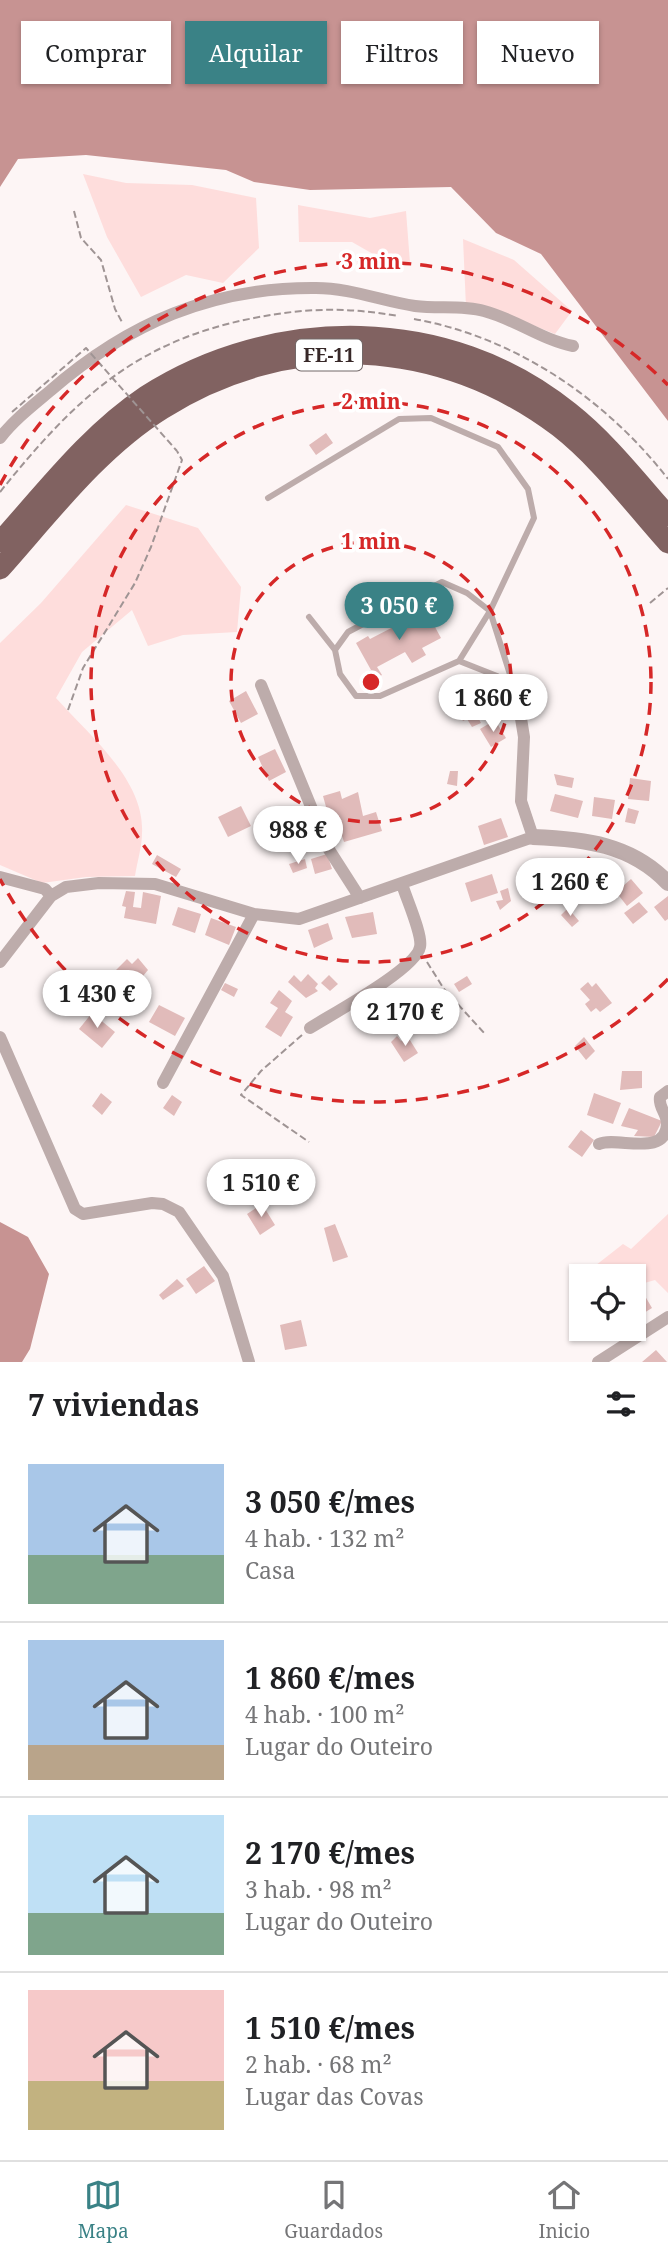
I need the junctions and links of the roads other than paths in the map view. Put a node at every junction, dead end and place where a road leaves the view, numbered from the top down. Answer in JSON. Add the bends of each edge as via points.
{"nodes":[{"id":1,"x":573,"y":345,"type":"dead end"},
{"id":2,"x":0,"y":439,"type":"edge"},
{"id":3,"x":268,"y":498,"type":"dead end"},
{"id":4,"x":668,"y":516,"type":"edge"},
{"id":5,"x":0,"y":542,"type":"edge"},
{"id":6,"x":668,"y":543,"type":"edge"},
{"id":7,"x":0,"y":569,"type":"edge"},
{"id":8,"x":490,"y":611,"type":"junction"},
{"id":9,"x":309,"y":617,"type":"dead end"},
{"id":10,"x":335,"y":650,"type":"junction"},
{"id":11,"x":459,"y":661,"type":"junction"},
{"id":12,"x":261,"y":685,"type":"dead end"},
{"id":13,"x":518,"y":700,"type":"junction"},
{"id":14,"x":533,"y":837,"type":"junction"},
{"id":15,"x":0,"y":877,"type":"edge"},
{"id":16,"x":668,"y":883,"type":"edge"},
{"id":17,"x":402,"y":884,"type":"junction"},
{"id":18,"x":51,"y":896,"type":"junction"},
{"id":19,"x":360,"y":898,"type":"junction"},
{"id":20,"x":254,"y":914,"type":"junction"},
{"id":21,"x":0,"y":962,"type":"edge"},
{"id":22,"x":310,"y":1028,"type":"road end"},
{"id":23,"x":0,"y":1037,"type":"edge"},
{"id":24,"x":163,"y":1083,"type":"dead end"},
{"id":25,"x":668,"y":1091,"type":"edge"},
{"id":26,"x":599,"y":1144,"type":"dead end"},
{"id":27,"x":668,"y":1317,"type":"edge"},
{"id":28,"x":248,"y":1362,"type":"edge"},
{"id":29,"x":598,"y":1362,"type":"edge"}],
"edges":[{"from":1,"to":2,"type":"street","via":[[484,311],[418,306],[317,288],[243,294],[204,301],[129,334],[78,366]]},
{"from":3,"to":8,"type":"lane","via":[[398,419],[431,418],[479,437],[498,447],[528,489],[534,518]]},
{"from":4,"to":5,"type":"highway","number":"FE-11","via":[[604,442],[535,388],[437,346],[359,335],[260,345],[184,374],[104,429]]},
{"from":6,"to":7,"type":"highway","number":"FE-11","via":[[594,459],[527,405],[433,362],[360,354],[268,363],[200,388],[161,409],[87,472]]},
{"from":8,"to":10,"type":"lane","via":[[467,593],[442,582],[348,632]]},
{"from":8,"to":11,"type":"lane"},
{"from":8,"to":13,"type":"lane"},
{"from":9,"to":10,"type":"lane"},
{"from":10,"to":11,"type":"lane","via":[[340,674],[356,696],[380,696]]},
{"from":11,"to":13,"type":"lane","via":[[497,676]]},
{"from":12,"to":19,"type":"street","via":[[328,848]]},
{"from":13,"to":14,"type":"street","via":[[524,737],[522,801]]},
{"from":14,"to":16,"type":"street","via":[[606,845],[648,864]]},
{"from":14,"to":17,"type":"street"},
{"from":15,"to":18,"type":"street","via":[[45,889]]},
{"from":17,"to":19,"type":"street"},
{"from":17,"to":22,"type":"street","via":[[421,944],[411,962]]},
{"from":18,"to":20,"type":"street","via":[[66,887],[99,883],[155,884]]},
{"from":18,"to":21,"type":"street"},
{"from":19,"to":20,"type":"street","via":[[299,919]]},
{"from":20,"to":24,"type":"street"},
{"from":23,"to":28,"type":"street","via":[[79,1213],[152,1203],[172,1207],[187,1221],[229,1289]]},
{"from":25,"to":26,"type":"street","via":[[660,1097],[667,1123],[657,1141]]},
{"from":27,"to":29,"type":"street"}]}
